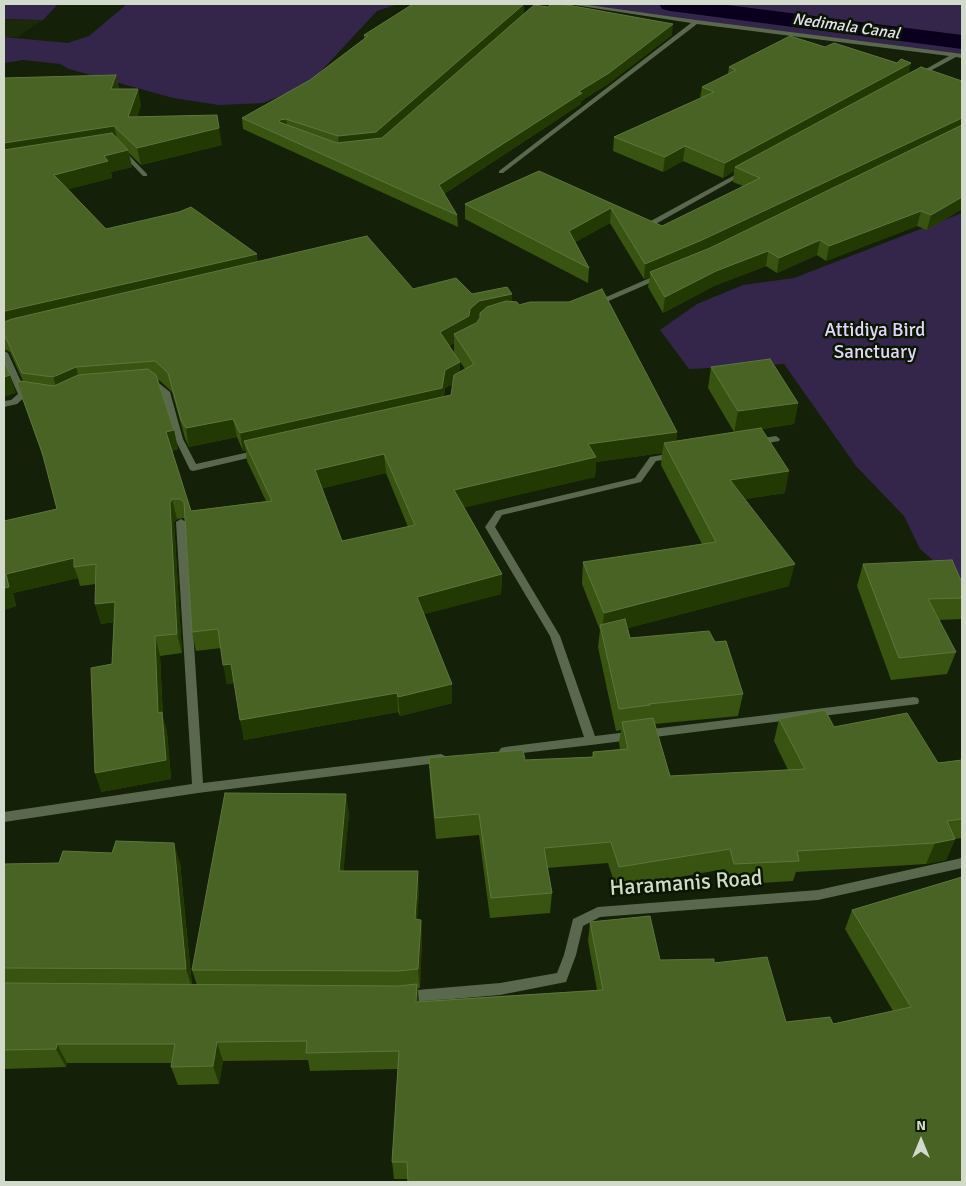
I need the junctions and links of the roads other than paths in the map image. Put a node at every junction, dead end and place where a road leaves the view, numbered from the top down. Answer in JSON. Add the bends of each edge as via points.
{"nodes":[{"id":1,"x":571,"y":4,"type":"edge"},
{"id":2,"x":696,"y":22,"type":"junction"},
{"id":3,"x":958,"y":56,"type":"edge"},
{"id":4,"x":911,"y":79,"type":"edge"},
{"id":5,"x":118,"y":146,"type":"edge"},
{"id":6,"x":755,"y":166,"type":"edge"},
{"id":7,"x":501,"y":172,"type":"dead end"},
{"id":8,"x":145,"y":175,"type":"dead end"},
{"id":9,"x":651,"y":223,"type":"edge"},
{"id":10,"x":669,"y":273,"type":"edge"},
{"id":11,"x":582,"y":310,"type":"edge"},
{"id":12,"x":4,"y":353,"type":"edge"},
{"id":13,"x":137,"y":384,"type":"edge"},
{"id":14,"x":4,"y":404,"type":"edge"},
{"id":15,"x":776,"y":439,"type":"dead end"},
{"id":16,"x":748,"y":444,"type":"edge"},
{"id":17,"x":268,"y":451,"type":"edge"},
{"id":18,"x":682,"y":454,"type":"edge"},
{"id":19,"x":181,"y":522,"type":"dead end"},
{"id":20,"x":914,"y":701,"type":"dead end"},
{"id":21,"x":591,"y":741,"type":"junction"},
{"id":22,"x":492,"y":753,"type":"edge"},
{"id":23,"x":453,"y":758,"type":"edge"},
{"id":24,"x":198,"y":788,"type":"junction"},
{"id":25,"x":4,"y":817,"type":"edge"},
{"id":26,"x":962,"y":862,"type":"edge"},
{"id":27,"x":390,"y":997,"type":"edge"}],
"edges":[{"from":1,"to":2,"type":"street"},
{"from":2,"to":3,"type":"street"},
{"from":2,"to":7,"type":"street"},
{"from":3,"to":4,"type":"street"},
{"from":5,"to":8,"type":"street"},
{"from":6,"to":9,"type":"street"},
{"from":10,"to":11,"type":"street"},
{"from":12,"to":14,"type":"street","via":[[28,396]]},
{"from":13,"to":17,"type":"street","via":[[155,383],[166,392],[179,439],[193,468]]},
{"from":15,"to":16,"type":"street"},
{"from":18,"to":21,"type":"street","via":[[653,459],[638,480],[499,513],[490,527],[555,636]]},
{"from":19,"to":24,"type":"street"},
{"from":20,"to":21,"type":"street"},
{"from":21,"to":22,"type":"street"},
{"from":23,"to":24,"type":"street"},
{"from":24,"to":25,"type":"street"},
{"from":26,"to":27,"type":"street","name":"Haramanis Road","via":[[818,895],[598,912],[577,924],[561,978],[500,989]]}]}
